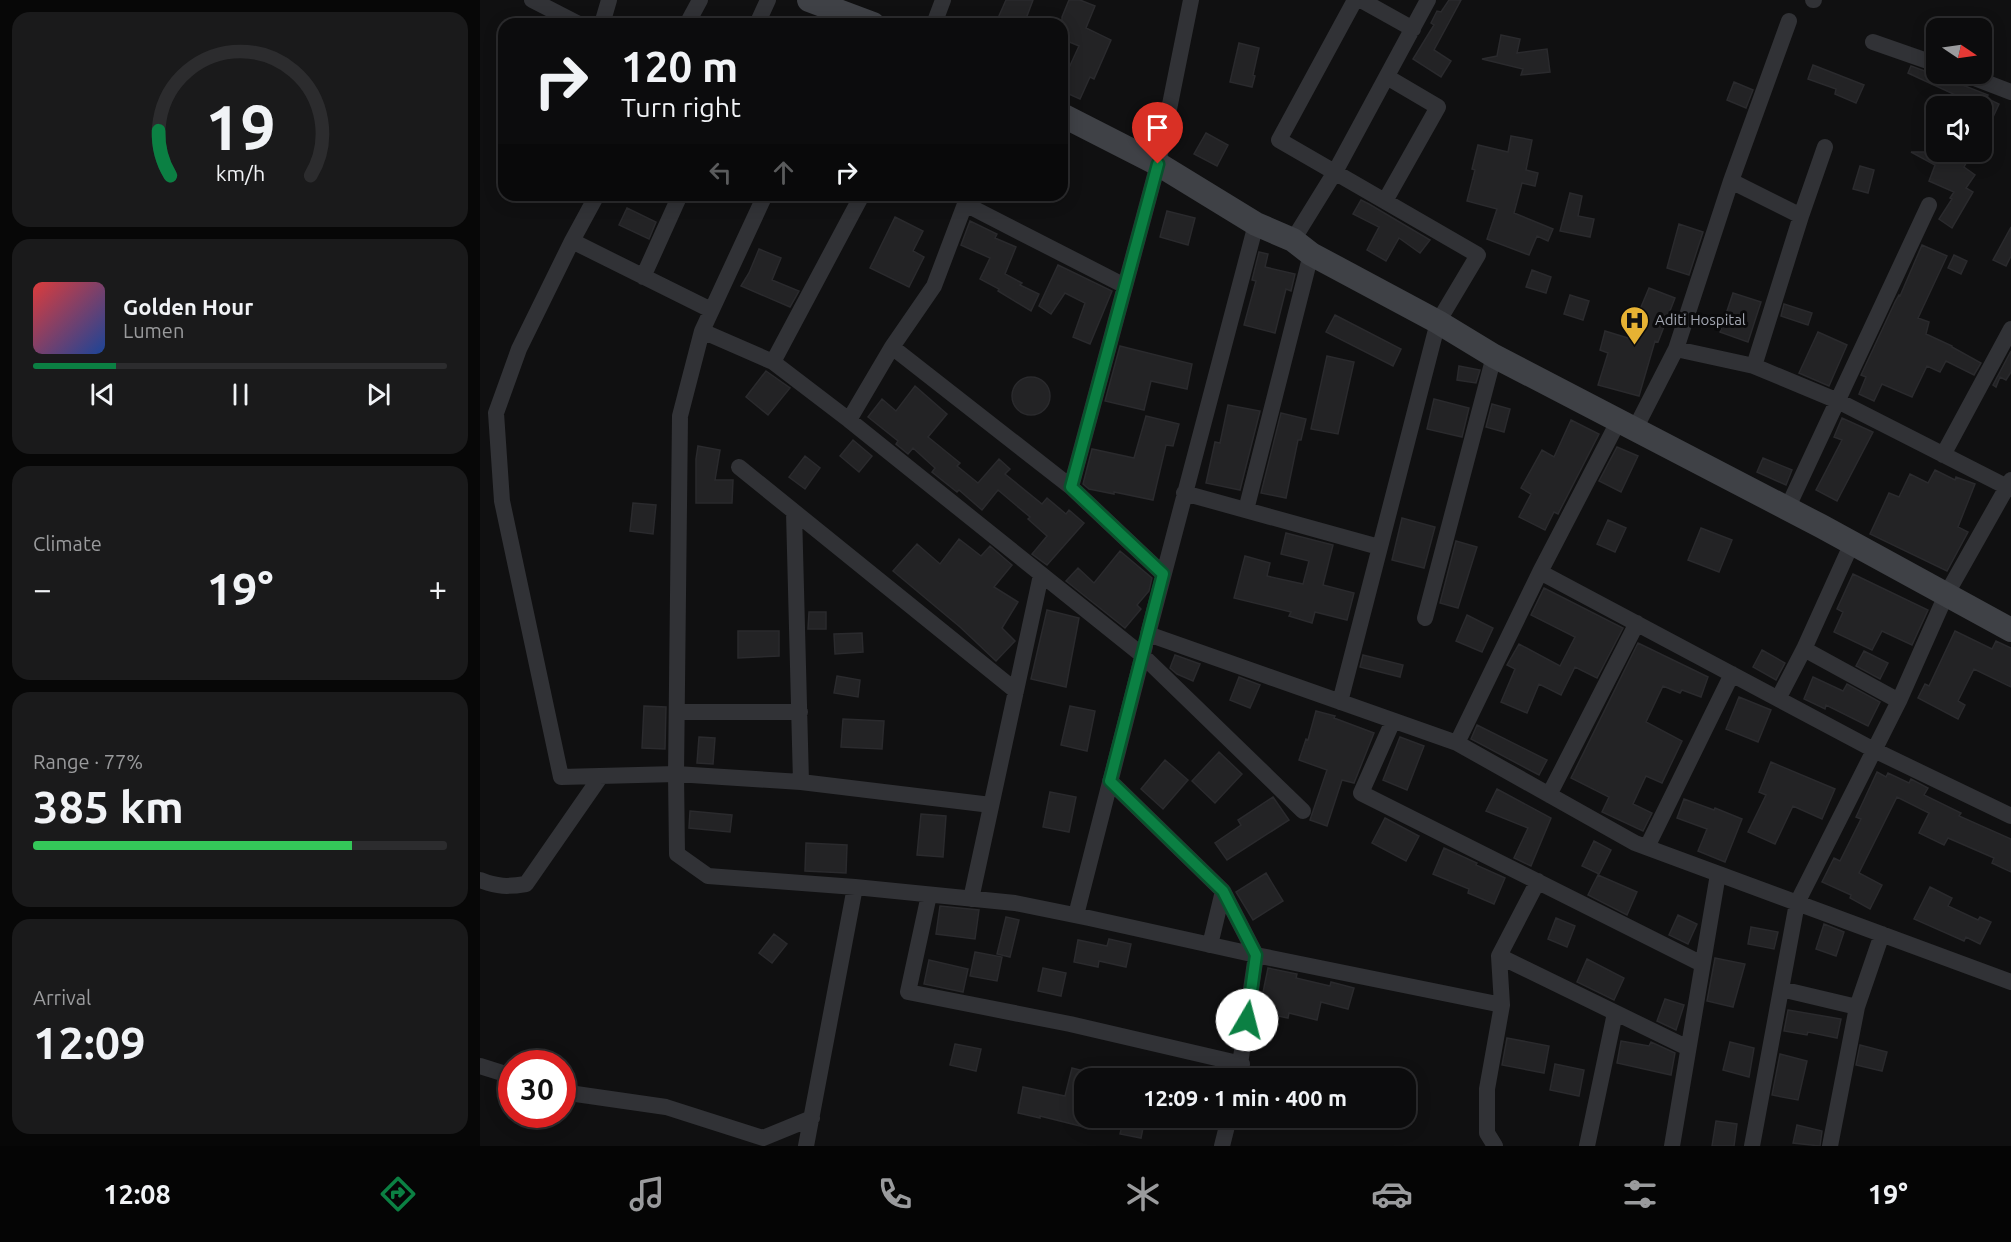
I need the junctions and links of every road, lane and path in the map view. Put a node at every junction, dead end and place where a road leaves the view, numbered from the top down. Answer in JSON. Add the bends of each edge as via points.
{"nodes":[{"id":1,"x":532,"y":0,"type":"edge"},
{"id":2,"x":609,"y":0,"type":"edge"},
{"id":3,"x":700,"y":0,"type":"edge"},
{"id":4,"x":768,"y":0,"type":"edge"},
{"id":5,"x":809,"y":0,"type":"edge"},
{"id":6,"x":943,"y":0,"type":"edge"},
{"id":7,"x":1191,"y":0,"type":"edge"},
{"id":8,"x":1355,"y":0,"type":"edge"},
{"id":9,"x":1361,"y":0,"type":"edge"},
{"id":10,"x":1428,"y":0,"type":"edge"},
{"id":11,"x":849,"y":13,"type":"edge"},
{"id":12,"x":567,"y":18,"type":"edge"},
{"id":13,"x":604,"y":18,"type":"edge"},
{"id":14,"x":690,"y":18,"type":"edge"},
{"id":15,"x":760,"y":18,"type":"edge"},
{"id":16,"x":936,"y":18,"type":"edge"},
{"id":17,"x":1789,"y":21,"type":"dead end"},
{"id":18,"x":1413,"y":29,"type":"junction"},
{"id":19,"x":1873,"y":42,"type":"dead end"},
{"id":20,"x":1926,"y":61,"type":"edge"},
{"id":21,"x":1387,"y":77,"type":"junction"},
{"id":22,"x":1990,"y":84,"type":"edge"},
{"id":23,"x":2011,"y":92,"type":"edge"},
{"id":24,"x":1068,"y":118,"type":"edge"},
{"id":25,"x":1825,"y":147,"type":"dead end"},
{"id":26,"x":1158,"y":164,"type":"junction"},
{"id":27,"x":1335,"y":172,"type":"junction"},
{"id":28,"x":1731,"y":181,"type":"junction"},
{"id":29,"x":594,"y":201,"type":"edge"},
{"id":30,"x":677,"y":201,"type":"edge"},
{"id":31,"x":762,"y":201,"type":"edge"},
{"id":32,"x":859,"y":201,"type":"edge"},
{"id":33,"x":1385,"y":201,"type":"junction"},
{"id":34,"x":1929,"y":205,"type":"dead end"},
{"id":35,"x":1801,"y":216,"type":"junction"},
{"id":36,"x":1256,"y":224,"type":"junction"},
{"id":37,"x":572,"y":241,"type":"junction"},
{"id":38,"x":1302,"y":247,"type":"junction"},
{"id":39,"x":643,"y":276,"type":"junction"},
{"id":40,"x":1125,"y":286,"type":"junction"},
{"id":41,"x":711,"y":310,"type":"junction"},
{"id":42,"x":1438,"y":322,"type":"junction"},
{"id":43,"x":2011,"y":329,"type":"edge"},
{"id":44,"x":702,"y":331,"type":"junction"},
{"id":45,"x":892,"y":346,"type":"junction"},
{"id":46,"x":1676,"y":349,"type":"junction"},
{"id":47,"x":1494,"y":356,"type":"junction"},
{"id":48,"x":773,"y":362,"type":"junction"},
{"id":49,"x":1754,"y":366,"type":"junction"},
{"id":50,"x":1838,"y":401,"type":"junction"},
{"id":51,"x":849,"y":420,"type":"junction"},
{"id":52,"x":1627,"y":425,"type":"junction"},
{"id":53,"x":1943,"y":455,"type":"junction"},
{"id":54,"x":739,"y":467,"type":"dead end"},
{"id":55,"x":2010,"y":485,"type":"edge"},
{"id":56,"x":1071,"y":487,"type":"junction"},
{"id":57,"x":1184,"y":493,"type":"junction"},
{"id":58,"x":1787,"y":509,"type":"junction"},
{"id":59,"x":1246,"y":510,"type":"junction"},
{"id":60,"x":794,"y":512,"type":"junction"},
{"id":61,"x":1852,"y":543,"type":"junction"},
{"id":62,"x":1379,"y":547,"type":"junction"},
{"id":63,"x":1540,"y":572,"type":"junction"},
{"id":64,"x":1163,"y":574,"type":"junction"},
{"id":65,"x":1041,"y":575,"type":"junction"},
{"id":66,"x":1946,"y":595,"type":"junction"},
{"id":67,"x":1425,"y":618,"type":"dead end"},
{"id":68,"x":1637,"y":623,"type":"junction"},
{"id":69,"x":2011,"y":630,"type":"edge"},
{"id":70,"x":1148,"y":634,"type":"junction"},
{"id":71,"x":1804,"y":649,"type":"junction"},
{"id":72,"x":1142,"y":655,"type":"junction"},
{"id":73,"x":1732,"y":674,"type":"junction"},
{"id":74,"x":1016,"y":691,"type":"junction"},
{"id":75,"x":1778,"y":699,"type":"junction"},
{"id":76,"x":1899,"y":700,"type":"junction"},
{"id":77,"x":1340,"y":702,"type":"junction"},
{"id":78,"x":677,"y":712,"type":"junction"},
{"id":79,"x":800,"y":712,"type":"junction"},
{"id":80,"x":1393,"y":721,"type":"junction"},
{"id":81,"x":1456,"y":743,"type":"junction"},
{"id":82,"x":1874,"y":750,"type":"junction"},
{"id":83,"x":676,"y":774,"type":"junction"},
{"id":84,"x":601,"y":776,"type":"junction"},
{"id":85,"x":1110,"y":781,"type":"junction"},
{"id":86,"x":801,"y":782,"type":"junction"},
{"id":87,"x":1549,"y":795,"type":"junction"},
{"id":88,"x":991,"y":805,"type":"junction"},
{"id":89,"x":1303,"y":811,"type":"dead end"},
{"id":90,"x":2011,"y":816,"type":"edge"},
{"id":91,"x":1647,"y":848,"type":"junction"},
{"id":92,"x":1718,"y":874,"type":"junction"},
{"id":93,"x":480,"y":880,"type":"edge"},
{"id":94,"x":1538,"y":881,"type":"junction"},
{"id":95,"x":855,"y":887,"type":"junction"},
{"id":96,"x":1223,"y":891,"type":"junction"},
{"id":97,"x":929,"y":895,"type":"junction"},
{"id":98,"x":971,"y":899,"type":"junction"},
{"id":99,"x":1797,"y":903,"type":"junction"},
{"id":100,"x":1076,"y":915,"type":"junction"},
{"id":101,"x":1882,"y":934,"type":"junction"},
{"id":102,"x":1210,"y":945,"type":"junction"},
{"id":103,"x":1256,"y":955,"type":"junction"},
{"id":104,"x":1499,"y":956,"type":"junction"},
{"id":105,"x":1702,"y":964,"type":"junction"},
{"id":106,"x":2011,"y":982,"type":"edge"},
{"id":107,"x":1781,"y":989,"type":"junction"},
{"id":108,"x":1502,"y":1005,"type":"junction"},
{"id":109,"x":1857,"y":1007,"type":"junction"},
{"id":110,"x":1615,"y":1013,"type":"junction"},
{"id":111,"x":1688,"y":1048,"type":"junction"},
{"id":112,"x":480,"y":1066,"type":"edge"},
{"id":113,"x":1229,"y":1068,"type":"edge"},
{"id":114,"x":1240,"y":1068,"type":"edge"},
{"id":115,"x":498,"y":1072,"type":"edge"},
{"id":116,"x":576,"y":1094,"type":"edge"},
{"id":117,"x":812,"y":1118,"type":"junction"},
{"id":118,"x":1226,"y":1128,"type":"edge"},
{"id":119,"x":806,"y":1146,"type":"edge"},
{"id":120,"x":1222,"y":1146,"type":"edge"},
{"id":121,"x":1495,"y":1146,"type":"edge"},
{"id":122,"x":1587,"y":1146,"type":"edge"},
{"id":123,"x":1672,"y":1146,"type":"edge"},
{"id":124,"x":1752,"y":1146,"type":"edge"},
{"id":125,"x":1830,"y":1146,"type":"edge"}],
"edges":[{"from":1,"to":12,"type":"street"},
{"from":2,"to":13,"type":"street"},
{"from":3,"to":14,"type":"street"},
{"from":4,"to":15,"type":"street"},
{"from":5,"to":11,"type":"main road"},
{"from":6,"to":16,"type":"street"},
{"from":7,"to":26,"type":"street"},
{"from":8,"to":27,"type":"street","via":[[1279,140]]},
{"from":9,"to":18,"type":"street"},
{"from":10,"to":18,"type":"street"},
{"from":17,"to":28,"type":"street"},
{"from":18,"to":21,"type":"street"},
{"from":19,"to":20,"type":"street"},
{"from":21,"to":27,"type":"street"},
{"from":21,"to":33,"type":"street","via":[[1438,107]]},
{"from":22,"to":23,"type":"street"},
{"from":24,"to":26,"type":"main road"},
{"from":25,"to":35,"type":"street"},
{"from":26,"to":36,"type":"main road"},
{"from":26,"to":40,"type":"street"},
{"from":27,"to":33,"type":"street"},
{"from":27,"to":38,"type":"street"},
{"from":28,"to":35,"type":"street"},
{"from":28,"to":46,"type":"street"},
{"from":29,"to":37,"type":"street"},
{"from":30,"to":39,"type":"street"},
{"from":31,"to":41,"type":"street"},
{"from":32,"to":48,"type":"street"},
{"from":33,"to":42,"type":"street","via":[[1478,255]]},
{"from":34,"to":50,"type":"street"},
{"from":35,"to":49,"type":"street"},
{"from":36,"to":38,"type":"main road"},
{"from":36,"to":57,"type":"street"},
{"from":37,"to":39,"type":"street"},
{"from":37,"to":84,"type":"street","via":[[519,349],[496,413],[502,501],[561,777]]},
{"from":38,"to":42,"type":"main road"},
{"from":38,"to":59,"type":"street"},
{"from":39,"to":41,"type":"street"},
{"from":40,"to":45,"type":"street","via":[[964,204],[934,286]]},
{"from":40,"to":56,"type":"street"},
{"from":41,"to":44,"type":"street"},
{"from":42,"to":47,"type":"main road"},
{"from":42,"to":62,"type":"street"},
{"from":43,"to":53,"type":"street"},
{"from":44,"to":48,"type":"street"},
{"from":44,"to":78,"type":"street","via":[[680,416]]},
{"from":45,"to":51,"type":"street"},
{"from":45,"to":56,"type":"street"},
{"from":46,"to":49,"type":"street"},
{"from":46,"to":52,"type":"street"},
{"from":47,"to":52,"type":"main road"},
{"from":47,"to":67,"type":"street"},
{"from":48,"to":51,"type":"street"},
{"from":49,"to":50,"type":"street"},
{"from":50,"to":53,"type":"street"},
{"from":50,"to":58,"type":"street"},
{"from":51,"to":65,"type":"street"},
{"from":52,"to":58,"type":"main road"},
{"from":52,"to":63,"type":"street"},
{"from":53,"to":55,"type":"street"},
{"from":54,"to":60,"type":"street"},
{"from":55,"to":66,"type":"street"},
{"from":56,"to":64,"type":"street"},
{"from":57,"to":59,"type":"street"},
{"from":57,"to":64,"type":"street"},
{"from":58,"to":61,"type":"main road"},
{"from":59,"to":62,"type":"street"},
{"from":60,"to":74,"type":"street"},
{"from":60,"to":79,"type":"street"},
{"from":61,"to":66,"type":"main road"},
{"from":61,"to":71,"type":"street"},
{"from":62,"to":77,"type":"street"},
{"from":63,"to":68,"type":"street"},
{"from":63,"to":81,"type":"street"},
{"from":64,"to":70,"type":"street"},
{"from":65,"to":72,"type":"street"},
{"from":65,"to":74,"type":"street"},
{"from":66,"to":69,"type":"main road"},
{"from":66,"to":76,"type":"street"},
{"from":68,"to":73,"type":"street"},
{"from":68,"to":87,"type":"street"},
{"from":70,"to":72,"type":"street"},
{"from":70,"to":77,"type":"street"},
{"from":71,"to":75,"type":"street"},
{"from":71,"to":76,"type":"street"},
{"from":72,"to":85,"type":"street"},
{"from":72,"to":89,"type":"street"},
{"from":73,"to":75,"type":"street"},
{"from":73,"to":91,"type":"street"},
{"from":74,"to":88,"type":"street"},
{"from":75,"to":82,"type":"street"},
{"from":76,"to":82,"type":"street"},
{"from":77,"to":80,"type":"street"},
{"from":78,"to":79,"type":"street"},
{"from":78,"to":83,"type":"street"},
{"from":79,"to":86,"type":"street"},
{"from":80,"to":81,"type":"street"},
{"from":80,"to":94,"type":"street","via":[[1361,793]]},
{"from":81,"to":87,"type":"street"},
{"from":82,"to":90,"type":"street"},
{"from":82,"to":99,"type":"street"},
{"from":83,"to":84,"type":"street"},
{"from":83,"to":86,"type":"street"},
{"from":83,"to":95,"type":"street","via":[[677,854],[708,876]]},
{"from":84,"to":93,"type":"street","via":[[526,884],[496,887]]},
{"from":85,"to":96,"type":"street"},
{"from":85,"to":100,"type":"street"},
{"from":86,"to":88,"type":"street"},
{"from":87,"to":91,"type":"street"},
{"from":88,"to":98,"type":"street"},
{"from":91,"to":92,"type":"street"},
{"from":92,"to":99,"type":"street"},
{"from":92,"to":105,"type":"street"},
{"from":94,"to":104,"type":"street"},
{"from":94,"to":105,"type":"street"},
{"from":95,"to":97,"type":"street"},
{"from":95,"to":117,"type":"street"},
{"from":96,"to":102,"type":"street"},
{"from":96,"to":103,"type":"street"},
{"from":97,"to":98,"type":"street"},
{"from":97,"to":113,"type":"street","via":[[908,992],[1070,1024]]},
{"from":98,"to":100,"type":"street"},
{"from":99,"to":101,"type":"street"},
{"from":99,"to":107,"type":"street"},
{"from":100,"to":102,"type":"street"},
{"from":101,"to":106,"type":"street"},
{"from":101,"to":109,"type":"street"},
{"from":102,"to":103,"type":"street"},
{"from":103,"to":108,"type":"street"},
{"from":103,"to":114,"type":"street"},
{"from":104,"to":108,"type":"street"},
{"from":104,"to":110,"type":"street"},
{"from":105,"to":111,"type":"street"},
{"from":107,"to":109,"type":"street"},
{"from":107,"to":124,"type":"street"},
{"from":108,"to":121,"type":"street","via":[[1487,1089],[1487,1133]]},
{"from":109,"to":125,"type":"street"},
{"from":110,"to":111,"type":"street"},
{"from":110,"to":122,"type":"street"},
{"from":111,"to":123,"type":"street"},
{"from":112,"to":115,"type":"street"},
{"from":116,"to":117,"type":"street","via":[[666,1107],[764,1138]]},
{"from":117,"to":119,"type":"street"},
{"from":118,"to":120,"type":"street"}]}
